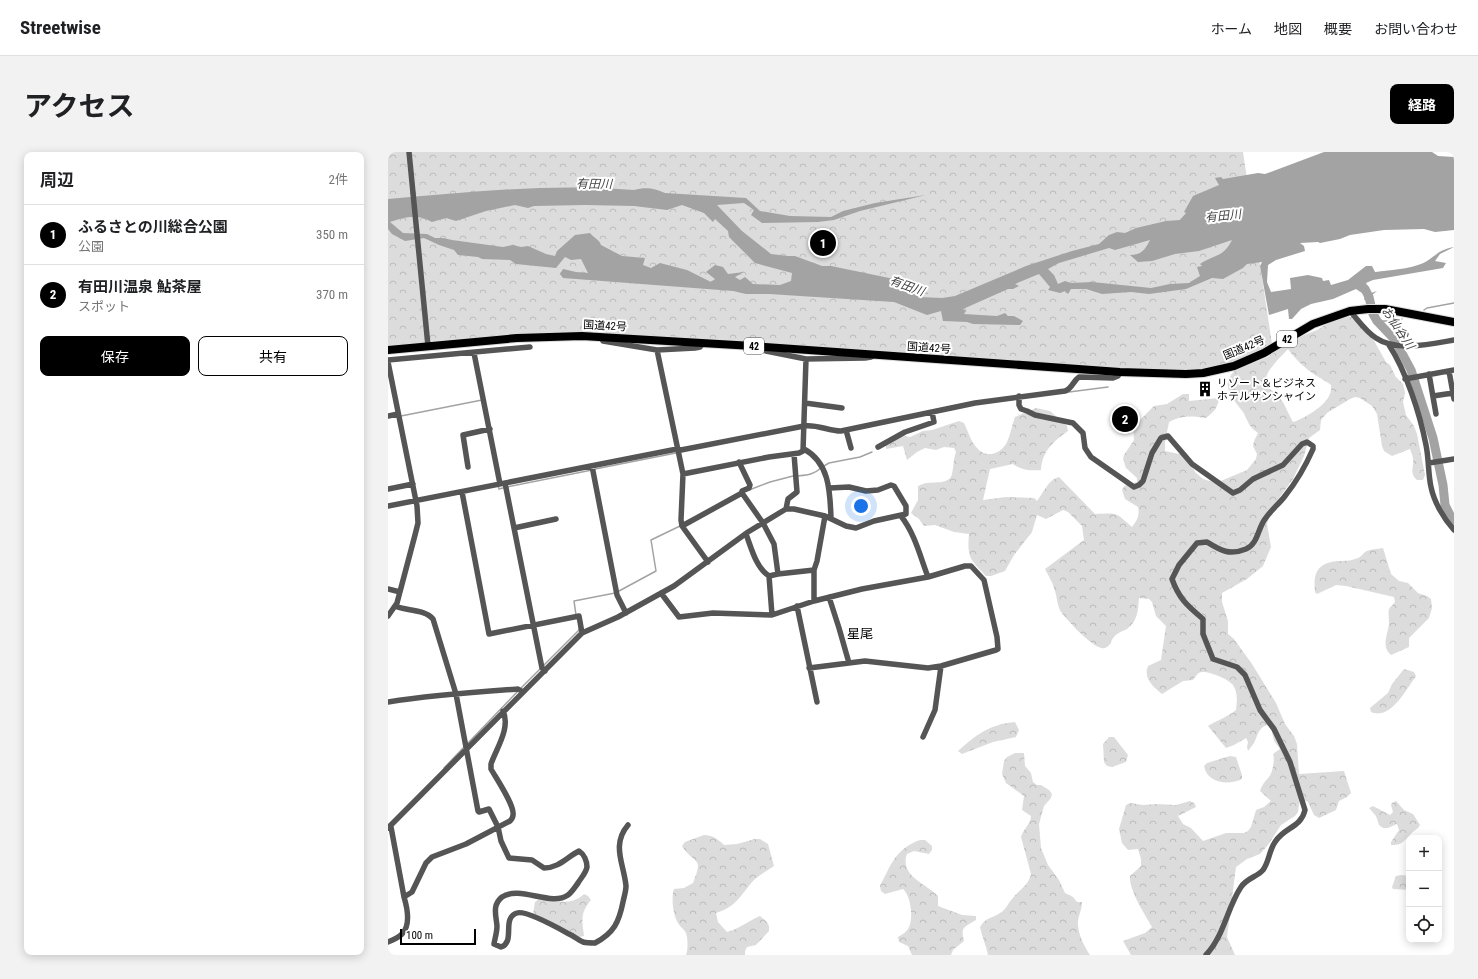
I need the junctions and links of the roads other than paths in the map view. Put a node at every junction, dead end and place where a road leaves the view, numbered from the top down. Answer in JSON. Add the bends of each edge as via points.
{"nodes":[{"id":1,"x":409,"y":152,"type":"edge"},
{"id":2,"x":1350,"y":311,"type":"junction"},
{"id":3,"x":1454,"y":322,"type":"edge"},
{"id":4,"x":601,"y":337,"type":"junction"},
{"id":5,"x":1454,"y":340,"type":"edge"},
{"id":6,"x":428,"y":343,"type":"junction"},
{"id":7,"x":703,"y":343,"type":"junction"},
{"id":8,"x":1389,"y":345,"type":"junction"},
{"id":9,"x":530,"y":347,"type":"dead end"},
{"id":10,"x":761,"y":347,"type":"junction"},
{"id":11,"x":388,"y":350,"type":"edge"},
{"id":12,"x":657,"y":350,"type":"junction"},
{"id":13,"x":474,"y":353,"type":"junction"},
{"id":14,"x":874,"y":355,"type":"junction"},
{"id":15,"x":806,"y":359,"type":"junction"},
{"id":16,"x":388,"y":361,"type":"edge"},
{"id":17,"x":1451,"y":370,"type":"edge"},
{"id":18,"x":1120,"y":372,"type":"junction"},
{"id":19,"x":1429,"y":374,"type":"junction"},
{"id":20,"x":1405,"y":379,"type":"junction"},
{"id":21,"x":1019,"y":396,"type":"junction"},
{"id":22,"x":1433,"y":396,"type":"junction"},
{"id":23,"x":1453,"y":396,"type":"edge"},
{"id":24,"x":805,"y":403,"type":"junction"},
{"id":25,"x":842,"y":408,"type":"dead end"},
{"id":26,"x":932,"y":412,"type":"junction"},
{"id":27,"x":398,"y":414,"type":"junction"},
{"id":28,"x":1436,"y":414,"type":"dead end"},
{"id":29,"x":388,"y":416,"type":"edge"},
{"id":30,"x":804,"y":426,"type":"junction"},
{"id":31,"x":490,"y":429,"type":"junction"},
{"id":32,"x":846,"y":430,"type":"junction"},
{"id":33,"x":878,"y":447,"type":"dead end"},
{"id":34,"x":804,"y":448,"type":"junction"},
{"id":35,"x":850,"y":448,"type":"dead end"},
{"id":36,"x":677,"y":449,"type":"junction"},
{"id":37,"x":794,"y":454,"type":"junction"},
{"id":38,"x":1454,"y":459,"type":"edge"},
{"id":39,"x":739,"y":462,"type":"junction"},
{"id":40,"x":1429,"y":463,"type":"junction"},
{"id":41,"x":592,"y":466,"type":"junction"},
{"id":42,"x":468,"y":467,"type":"dead end"},
{"id":43,"x":682,"y":474,"type":"junction"},
{"id":44,"x":413,"y":484,"type":"junction"},
{"id":45,"x":503,"y":484,"type":"junction"},
{"id":46,"x":830,"y":488,"type":"junction"},
{"id":47,"x":388,"y":489,"type":"edge"},
{"id":48,"x":462,"y":492,"type":"junction"},
{"id":49,"x":742,"y":493,"type":"junction"},
{"id":50,"x":416,"y":501,"type":"junction"},
{"id":51,"x":388,"y":506,"type":"edge"},
{"id":52,"x":786,"y":509,"type":"junction"},
{"id":53,"x":825,"y":516,"type":"junction"},
{"id":54,"x":901,"y":516,"type":"junction"},
{"id":55,"x":831,"y":518,"type":"junction"},
{"id":56,"x":556,"y":519,"type":"dead end"},
{"id":57,"x":763,"y":523,"type":"junction"},
{"id":58,"x":682,"y":526,"type":"junction"},
{"id":59,"x":514,"y":528,"type":"junction"},
{"id":60,"x":1454,"y":530,"type":"edge"},
{"id":61,"x":746,"y":534,"type":"junction"},
{"id":62,"x":708,"y":562,"type":"junction"},
{"id":63,"x":814,"y":570,"type":"junction"},
{"id":64,"x":778,"y":574,"type":"junction"},
{"id":65,"x":769,"y":576,"type":"junction"},
{"id":66,"x":928,"y":577,"type":"junction"},
{"id":67,"x":388,"y":589,"type":"edge"},
{"id":68,"x":400,"y":592,"type":"junction"},
{"id":69,"x":661,"y":594,"type":"junction"},
{"id":70,"x":829,"y":597,"type":"junction"},
{"id":71,"x":814,"y":600,"type":"junction"},
{"id":72,"x":395,"y":606,"type":"junction"},
{"id":73,"x":797,"y":606,"type":"junction"},
{"id":74,"x":626,"y":613,"type":"junction"},
{"id":75,"x":772,"y":615,"type":"junction"},
{"id":76,"x":388,"y":616,"type":"edge"},
{"id":77,"x":533,"y":624,"type":"junction"},
{"id":78,"x":582,"y":633,"type":"junction"},
{"id":79,"x":849,"y":663,"type":"junction"},
{"id":80,"x":941,"y":666,"type":"junction"},
{"id":81,"x":809,"y":668,"type":"junction"},
{"id":82,"x":546,"y":671,"type":"junction"},
{"id":83,"x":523,"y":692,"type":"junction"},
{"id":84,"x":456,"y":694,"type":"junction"},
{"id":85,"x":388,"y":702,"type":"edge"},
{"id":86,"x":817,"y":702,"type":"dead end"},
{"id":87,"x":503,"y":711,"type":"junction"},
{"id":88,"x":923,"y":737,"type":"dead end"},
{"id":89,"x":467,"y":749,"type":"junction"},
{"id":90,"x":628,"y":825,"type":"dead end"},
{"id":91,"x":498,"y":827,"type":"junction"},
{"id":92,"x":389,"y":828,"type":"edge"},
{"id":93,"x":404,"y":896,"type":"junction"},
{"id":94,"x":388,"y":942,"type":"edge"},
{"id":95,"x":1206,"y":955,"type":"edge"}],
"edges":[{"from":1,"to":6,"type":"street"},
{"from":2,"to":3,"type":"highway","name":"国道42号","number":"42","via":[[1385,309]]},
{"from":2,"to":8,"type":"street","via":[[1372,335]]},
{"from":2,"to":18,"type":"highway","name":"国道42号","number":"42","via":[[1313,324],[1264,353],[1227,368],[1196,374]]},
{"from":4,"to":6,"type":"highway","name":"国道42号","number":"42","via":[[541,336]]},
{"from":4,"to":7,"type":"highway","name":"国道42号","number":"42"},
{"from":4,"to":12,"type":"street","via":[[603,341]]},
{"from":5,"to":8,"type":"street","via":[[1419,346]]},
{"from":6,"to":11,"type":"highway","name":"国道42号","number":"42"},
{"from":7,"to":10,"type":"highway","name":"国道42号","number":"42"},
{"from":7,"to":12,"type":"street","via":[[695,348]]},
{"from":8,"to":20,"type":"street"},
{"from":9,"to":13,"type":"street"},
{"from":10,"to":14,"type":"highway","name":"国道42号","number":"42"},
{"from":10,"to":15,"type":"street","via":[[766,351]]},
{"from":12,"to":36,"type":"street"},
{"from":13,"to":16,"type":"street"},
{"from":13,"to":31,"type":"street"},
{"from":14,"to":15,"type":"street","via":[[865,358]]},
{"from":14,"to":18,"type":"highway","name":"国道42号","number":"42"},
{"from":15,"to":24,"type":"street"},
{"from":16,"to":27,"type":"street"},
{"from":17,"to":19,"type":"street"},
{"from":17,"to":23,"type":"street"},
{"from":18,"to":21,"type":"street","via":[[1113,378],[1079,378],[1067,391]]},
{"from":19,"to":20,"type":"street"},
{"from":19,"to":22,"type":"street"},
{"from":20,"to":40,"type":"street","via":[[1422,427]]},
{"from":21,"to":26,"type":"street"},
{"from":21,"to":95,"type":"street","via":[[1021,410],[1078,426],[1083,433],[1085,448],[1091,457],[1134,487],[1143,481],[1152,453],[1161,438],[1168,436],[1192,464],[1233,493],[1253,479],[1284,464],[1302,444],[1308,442],[1313,446],[1306,464],[1286,495],[1264,519],[1256,538],[1247,549],[1224,552],[1207,542],[1197,544],[1179,565],[1172,579],[1181,599],[1203,619],[1203,634],[1213,659],[1237,667],[1245,675],[1260,710],[1274,729],[1290,762],[1305,810],[1300,823],[1277,838],[1266,866],[1260,874],[1248,879],[1241,886],[1224,926]]},
{"from":22,"to":23,"type":"street"},
{"from":22,"to":28,"type":"street"},
{"from":24,"to":25,"type":"street"},
{"from":24,"to":30,"type":"street"},
{"from":26,"to":32,"type":"street"},
{"from":26,"to":33,"type":"street","via":[[934,422],[899,434]]},
{"from":27,"to":29,"type":"street"},
{"from":27,"to":44,"type":"street"},
{"from":30,"to":32,"type":"street","via":[[835,431]]},
{"from":30,"to":34,"type":"street"},
{"from":30,"to":36,"type":"street"},
{"from":31,"to":42,"type":"street","via":[[463,435]]},
{"from":31,"to":45,"type":"street"},
{"from":32,"to":35,"type":"street"},
{"from":34,"to":37,"type":"street"},
{"from":34,"to":46,"type":"street","via":[[817,460]]},
{"from":36,"to":41,"type":"street"},
{"from":36,"to":43,"type":"street"},
{"from":37,"to":39,"type":"street"},
{"from":37,"to":52,"type":"street","via":[[797,492],[788,500]]},
{"from":38,"to":40,"type":"street"},
{"from":39,"to":43,"type":"street"},
{"from":39,"to":49,"type":"street","via":[[750,486]]},
{"from":40,"to":60,"type":"street","via":[[1433,493]]},
{"from":41,"to":45,"type":"street"},
{"from":41,"to":74,"type":"street","via":[[617,595]]},
{"from":43,"to":58,"type":"street"},
{"from":44,"to":47,"type":"street"},
{"from":44,"to":50,"type":"street"},
{"from":45,"to":48,"type":"street"},
{"from":45,"to":59,"type":"street"},
{"from":46,"to":54,"type":"street","via":[[849,487],[866,491],[894,486],[907,508],[906,514]]},
{"from":46,"to":55,"type":"street"},
{"from":48,"to":50,"type":"street"},
{"from":48,"to":77,"type":"street","via":[[489,634]]},
{"from":49,"to":57,"type":"street"},
{"from":49,"to":58,"type":"street"},
{"from":50,"to":51,"type":"street"},
{"from":50,"to":68,"type":"street","via":[[418,523]]},
{"from":52,"to":53,"type":"street"},
{"from":52,"to":57,"type":"street"},
{"from":53,"to":55,"type":"street"},
{"from":53,"to":63,"type":"street"},
{"from":54,"to":55,"type":"street","via":[[874,521],[856,528]]},
{"from":54,"to":66,"type":"street","via":[[914,539]]},
{"from":56,"to":59,"type":"street"},
{"from":57,"to":61,"type":"street"},
{"from":57,"to":64,"type":"street","via":[[774,544]]},
{"from":58,"to":62,"type":"street"},
{"from":59,"to":77,"type":"street"},
{"from":61,"to":62,"type":"street"},
{"from":61,"to":65,"type":"street","via":[[755,556]]},
{"from":62,"to":69,"type":"street"},
{"from":63,"to":64,"type":"street"},
{"from":63,"to":71,"type":"street"},
{"from":64,"to":65,"type":"street"},
{"from":65,"to":75,"type":"street"},
{"from":66,"to":70,"type":"street"},
{"from":66,"to":80,"type":"street","via":[[971,566],[984,580],[998,644],[996,650]]},
{"from":67,"to":68,"type":"street"},
{"from":68,"to":72,"type":"street"},
{"from":69,"to":74,"type":"street"},
{"from":69,"to":75,"type":"street","via":[[679,617],[713,613]]},
{"from":70,"to":71,"type":"street"},
{"from":70,"to":79,"type":"street"},
{"from":71,"to":73,"type":"street"},
{"from":72,"to":76,"type":"street"},
{"from":72,"to":84,"type":"street","via":[[432,618]]},
{"from":73,"to":75,"type":"street"},
{"from":73,"to":81,"type":"street"},
{"from":74,"to":78,"type":"street"},
{"from":77,"to":78,"type":"street","via":[[579,616]]},
{"from":77,"to":82,"type":"street","via":[[542,668]]},
{"from":78,"to":82,"type":"street"},
{"from":79,"to":80,"type":"street","via":[[875,661],[928,668]]},
{"from":79,"to":81,"type":"street"},
{"from":80,"to":88,"type":"street","via":[[935,710]]},
{"from":81,"to":86,"type":"street"},
{"from":82,"to":83,"type":"street"},
{"from":83,"to":84,"type":"street","via":[[518,689]]},
{"from":83,"to":87,"type":"street"},
{"from":84,"to":85,"type":"street"},
{"from":84,"to":89,"type":"street"},
{"from":87,"to":89,"type":"street"},
{"from":87,"to":91,"type":"street","via":[[506,723],[491,770],[509,802],[513,816],[510,821]]},
{"from":89,"to":91,"type":"street","via":[[478,811],[488,809]]},
{"from":89,"to":92,"type":"street"},
{"from":90,"to":91,"type":"street","via":[[621,833],[620,851],[626,888],[622,910],[610,933],[595,943],[583,942],[534,917],[518,913],[512,916],[508,940],[501,947],[494,944],[497,927],[496,904],[502,898],[514,894],[555,898],[568,895],[586,872],[587,866],[579,851],[559,865],[549,868],[544,868],[532,860],[509,858]]},
{"from":91,"to":93,"type":"street","via":[[466,844],[432,857],[426,863],[412,892]]},
{"from":92,"to":93,"type":"street"},
{"from":93,"to":94,"type":"street","via":[[409,914],[404,932]]}]}
